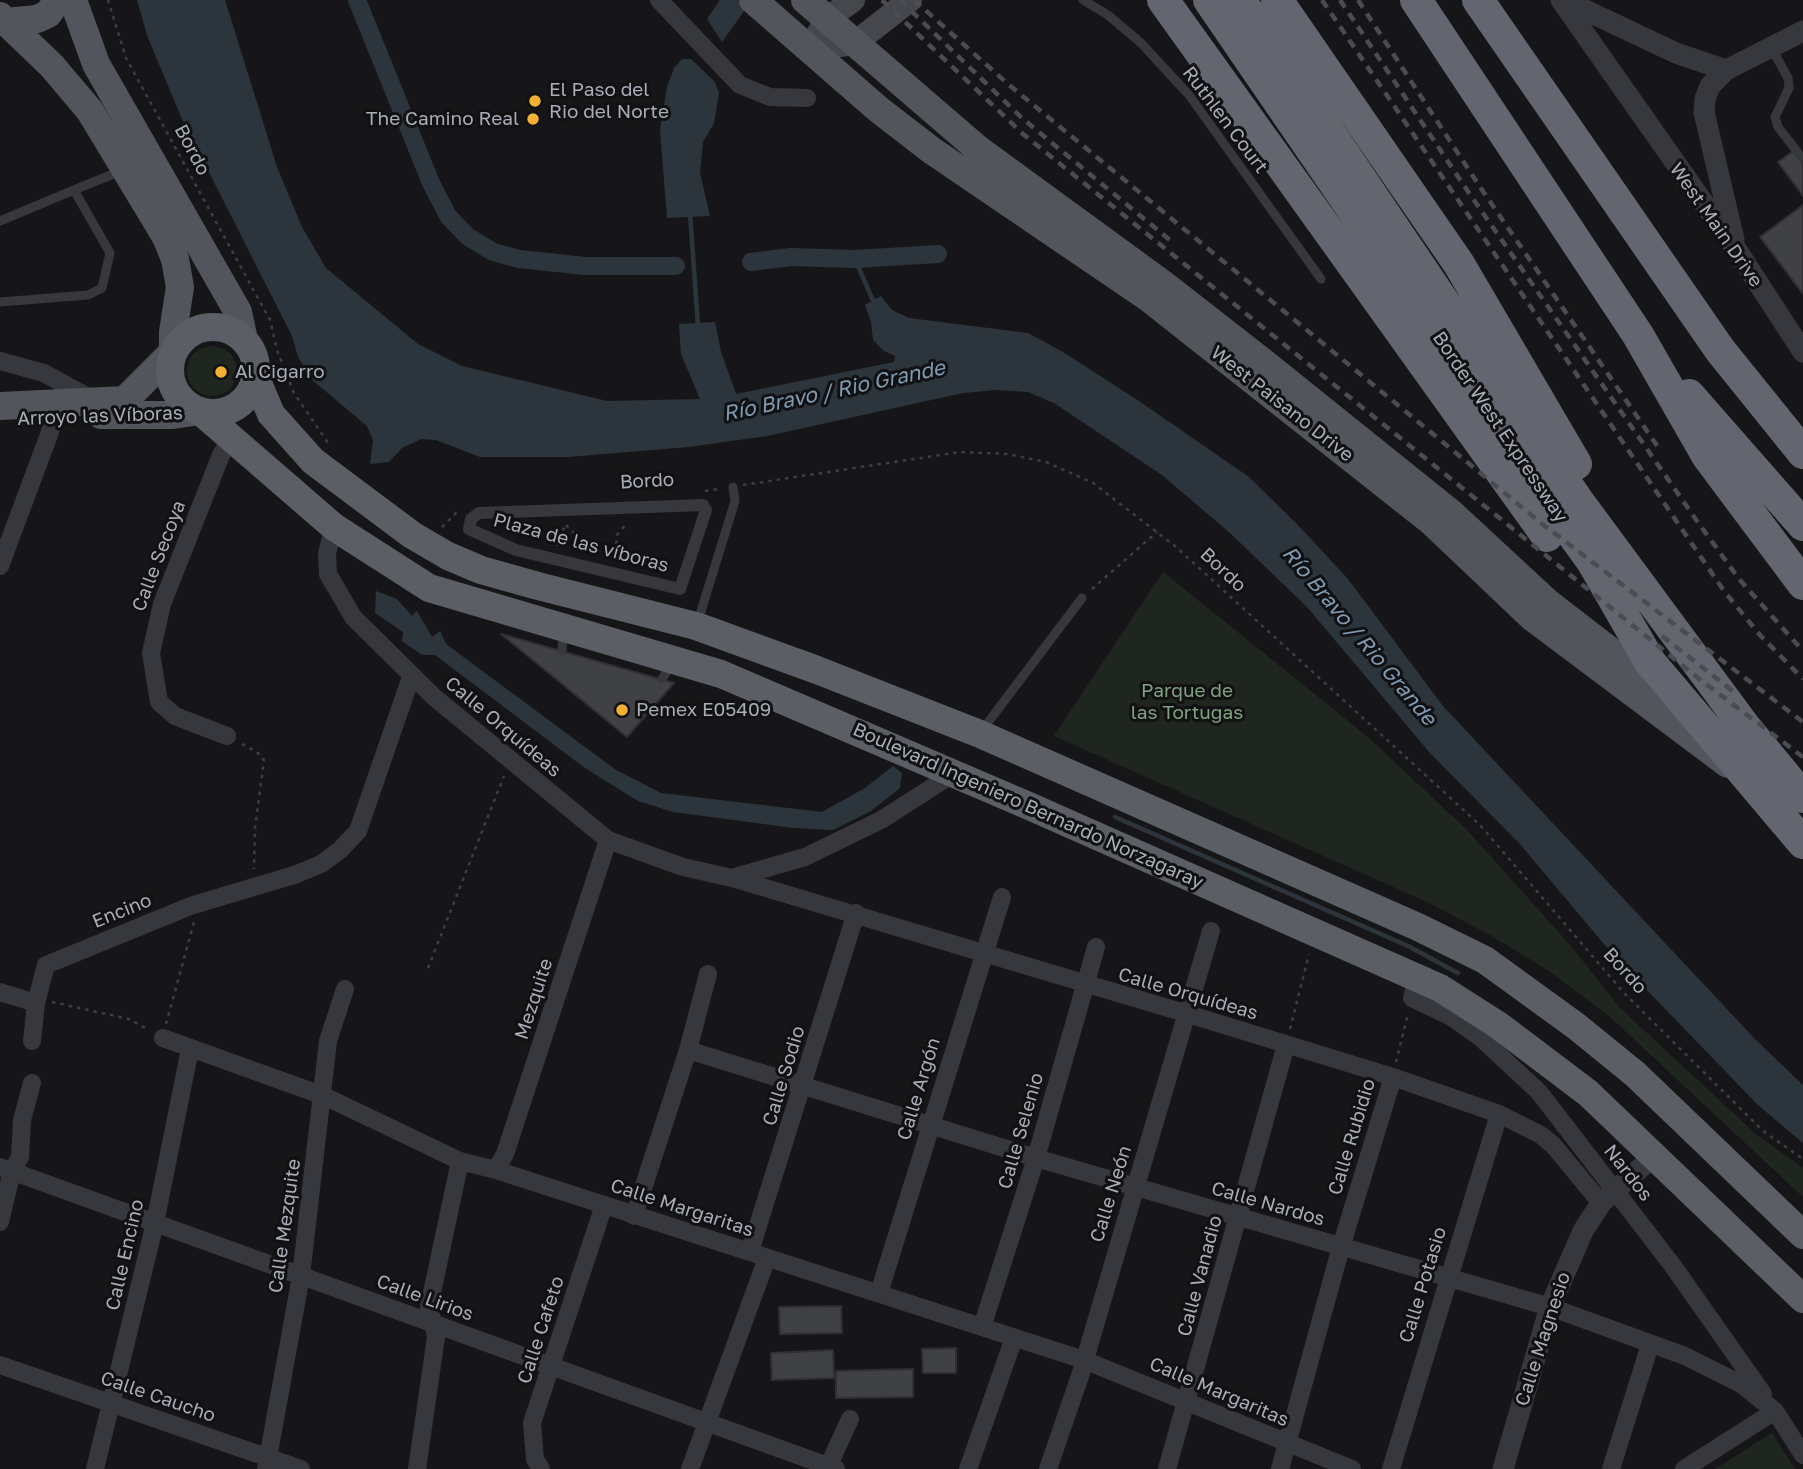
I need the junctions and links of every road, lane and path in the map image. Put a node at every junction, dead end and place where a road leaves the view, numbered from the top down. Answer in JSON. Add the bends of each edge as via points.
{"nodes":[{"id":1,"x":58,"y":0,"type":"edge"},
{"id":2,"x":73,"y":0,"type":"edge"},
{"id":3,"x":108,"y":0,"type":"edge"},
{"id":4,"x":659,"y":0,"type":"edge"},
{"id":5,"x":753,"y":0,"type":"edge"},
{"id":6,"x":805,"y":0,"type":"edge"},
{"id":7,"x":853,"y":0,"type":"edge"},
{"id":8,"x":910,"y":0,"type":"edge"},
{"id":9,"x":1083,"y":0,"type":"edge"},
{"id":10,"x":1163,"y":0,"type":"edge"},
{"id":11,"x":1209,"y":0,"type":"edge"},
{"id":12,"x":1240,"y":0,"type":"edge"},
{"id":13,"x":1277,"y":0,"type":"edge"},
{"id":14,"x":1416,"y":0,"type":"edge"},
{"id":15,"x":1478,"y":0,"type":"edge"},
{"id":16,"x":1495,"y":0,"type":"edge"},
{"id":17,"x":1562,"y":0,"type":"edge"},
{"id":18,"x":3,"y":19,"type":"edge"},
{"id":19,"x":827,"y":19,"type":"junction"},
{"id":20,"x":1803,"y":31,"type":"edge"},
{"id":21,"x":855,"y":43,"type":"junction"},
{"id":22,"x":1771,"y":47,"type":"junction"},
{"id":23,"x":809,"y":48,"type":"junction"},
{"id":24,"x":1726,"y":70,"type":"junction"},
{"id":25,"x":807,"y":98,"type":"dead end"},
{"id":26,"x":1552,"y":107,"type":"junction"},
{"id":27,"x":1803,"y":159,"type":"edge"},
{"id":28,"x":127,"y":168,"type":"junction"},
{"id":29,"x":74,"y":190,"type":"junction"},
{"id":30,"x":0,"y":221,"type":"edge"},
{"id":31,"x":1736,"y":248,"type":"junction"},
{"id":32,"x":1321,"y":279,"type":"dead end"},
{"id":33,"x":1156,"y":291,"type":"junction"},
{"id":34,"x":0,"y":302,"type":"edge"},
{"id":35,"x":1638,"y":335,"type":"junction"},
{"id":36,"x":244,"y":340,"type":"junction"},
{"id":37,"x":173,"y":352,"type":"junction"},
{"id":38,"x":1803,"y":352,"type":"edge"},
{"id":39,"x":0,"y":361,"type":"edge"},
{"id":40,"x":1470,"y":361,"type":"junction"},
{"id":41,"x":255,"y":376,"type":"junction"},
{"id":42,"x":0,"y":406,"type":"edge"},
{"id":43,"x":96,"y":409,"type":"junction"},
{"id":44,"x":200,"y":411,"type":"junction"},
{"id":45,"x":52,"y":417,"type":"junction"},
{"id":46,"x":0,"y":419,"type":"edge"},
{"id":47,"x":231,"y":439,"type":"junction"},
{"id":48,"x":333,"y":449,"type":"dead end"},
{"id":49,"x":1803,"y":453,"type":"edge"},
{"id":50,"x":733,"y":487,"type":"junction"},
{"id":51,"x":693,"y":492,"type":"dead end"},
{"id":52,"x":706,"y":508,"type":"joint"},
{"id":53,"x":461,"y":509,"type":"dead end"},
{"id":54,"x":632,"y":518,"type":"dead end"},
{"id":55,"x":560,"y":523,"type":"dead end"},
{"id":56,"x":567,"y":525,"type":"junction"},
{"id":57,"x":1803,"y":525,"type":"edge"},
{"id":58,"x":334,"y":527,"type":"junction"},
{"id":59,"x":1157,"y":532,"type":"junction"},
{"id":60,"x":428,"y":544,"type":"junction"},
{"id":61,"x":586,"y":548,"type":"junction"},
{"id":62,"x":560,"y":551,"type":"dead end"},
{"id":63,"x":579,"y":552,"type":"dead end"},
{"id":64,"x":587,"y":555,"type":"dead end"},
{"id":65,"x":0,"y":566,"type":"edge"},
{"id":66,"x":619,"y":571,"type":"dead end"},
{"id":67,"x":1803,"y":584,"type":"edge"},
{"id":68,"x":1646,"y":591,"type":"junction"},
{"id":69,"x":1082,"y":598,"type":"joint"},
{"id":70,"x":619,"y":607,"type":"junction"},
{"id":71,"x":696,"y":626,"type":"junction"},
{"id":72,"x":608,"y":640,"type":"junction"},
{"id":73,"x":1650,"y":662,"type":"junction"},
{"id":74,"x":411,"y":677,"type":"junction"},
{"id":75,"x":979,"y":734,"type":"junction"},
{"id":76,"x":227,"y":737,"type":"joint"},
{"id":77,"x":510,"y":761,"type":"junction"},
{"id":78,"x":953,"y":774,"type":"junction"},
{"id":79,"x":1803,"y":798,"type":"edge"},
{"id":80,"x":1803,"y":820,"type":"edge"},
{"id":81,"x":608,"y":840,"type":"junction"},
{"id":82,"x":1803,"y":843,"type":"edge"},
{"id":83,"x":732,"y":878,"type":"junction"},
{"id":84,"x":252,"y":887,"type":"junction"},
{"id":85,"x":1002,"y":897,"type":"dead end"},
{"id":86,"x":193,"y":905,"type":"junction"},
{"id":87,"x":856,"y":913,"type":"junction"},
{"id":88,"x":1210,"y":931,"type":"dead end"},
{"id":89,"x":1315,"y":931,"type":"junction"},
{"id":90,"x":1096,"y":947,"type":"dead end"},
{"id":91,"x":984,"y":951,"type":"junction"},
{"id":92,"x":428,"y":968,"type":"dead end"},
{"id":93,"x":708,"y":974,"type":"dead end"},
{"id":94,"x":1085,"y":985,"type":"junction"},
{"id":95,"x":1414,"y":988,"type":"junction"},
{"id":96,"x":345,"y":989,"type":"dead end"},
{"id":97,"x":0,"y":992,"type":"edge"},
{"id":98,"x":36,"y":1003,"type":"junction"},
{"id":99,"x":1188,"y":1014,"type":"junction"},
{"id":100,"x":163,"y":1038,"type":"junction"},
{"id":101,"x":32,"y":1041,"type":"dead end"},
{"id":102,"x":1286,"y":1045,"type":"junction"},
{"id":103,"x":190,"y":1049,"type":"junction"},
{"id":104,"x":688,"y":1050,"type":"junction"},
{"id":105,"x":1392,"y":1077,"type":"junction"},
{"id":106,"x":32,"y":1083,"type":"dead end"},
{"id":107,"x":804,"y":1084,"type":"junction"},
{"id":108,"x":324,"y":1096,"type":"junction"},
{"id":109,"x":1499,"y":1114,"type":"junction"},
{"id":110,"x":930,"y":1124,"type":"junction"},
{"id":111,"x":1654,"y":1156,"type":"junction"},
{"id":112,"x":1035,"y":1158,"type":"junction"},
{"id":113,"x":1803,"y":1159,"type":"edge"},
{"id":114,"x":460,"y":1161,"type":"junction"},
{"id":115,"x":6,"y":1169,"type":"edge"},
{"id":116,"x":496,"y":1170,"type":"junction"},
{"id":117,"x":1135,"y":1187,"type":"junction"},
{"id":118,"x":1608,"y":1197,"type":"junction"},
{"id":119,"x":604,"y":1205,"type":"junction"},
{"id":120,"x":634,"y":1216,"type":"junction"},
{"id":121,"x":1237,"y":1218,"type":"junction"},
{"id":122,"x":0,"y":1222,"type":"edge"},
{"id":123,"x":155,"y":1223,"type":"junction"},
{"id":124,"x":1803,"y":1235,"type":"edge"},
{"id":125,"x":1341,"y":1247,"type":"junction"},
{"id":126,"x":758,"y":1254,"type":"junction"},
{"id":127,"x":301,"y":1276,"type":"junction"},
{"id":128,"x":1447,"y":1277,"type":"junction"},
{"id":129,"x":879,"y":1293,"type":"junction"},
{"id":130,"x":1803,"y":1299,"type":"edge"},
{"id":131,"x":1550,"y":1307,"type":"junction"},
{"id":132,"x":431,"y":1322,"type":"junction"},
{"id":133,"x":982,"y":1327,"type":"junction"},
{"id":134,"x":1014,"y":1338,"type":"junction"},
{"id":135,"x":1650,"y":1345,"type":"junction"},
{"id":136,"x":1084,"y":1360,"type":"junction"},
{"id":137,"x":0,"y":1365,"type":"edge"},
{"id":138,"x":552,"y":1366,"type":"junction"},
{"id":139,"x":1188,"y":1401,"type":"junction"},
{"id":140,"x":112,"y":1402,"type":"junction"},
{"id":141,"x":1775,"y":1411,"type":"junction"},
{"id":142,"x":850,"y":1419,"type":"dead end"},
{"id":143,"x":708,"y":1423,"type":"junction"},
{"id":144,"x":1288,"y":1444,"type":"junction"},
{"id":145,"x":1803,"y":1455,"type":"edge"},
{"id":146,"x":267,"y":1464,"type":"edge"},
{"id":147,"x":830,"y":1468,"type":"edge"},
{"id":148,"x":95,"y":1469,"type":"edge"},
{"id":149,"x":301,"y":1469,"type":"edge"},
{"id":150,"x":417,"y":1469,"type":"edge"},
{"id":151,"x":541,"y":1469,"type":"edge"},
{"id":152,"x":690,"y":1469,"type":"edge"},
{"id":153,"x":968,"y":1469,"type":"edge"},
{"id":154,"x":1048,"y":1469,"type":"edge"},
{"id":155,"x":1167,"y":1469,"type":"edge"},
{"id":156,"x":1280,"y":1469,"type":"edge"},
{"id":157,"x":1352,"y":1469,"type":"edge"},
{"id":158,"x":1391,"y":1469,"type":"edge"},
{"id":159,"x":1503,"y":1469,"type":"edge"},
{"id":160,"x":1611,"y":1469,"type":"edge"},
{"id":161,"x":1684,"y":1469,"type":"edge"}],
"edges":[{"from":1,"to":18,"type":"main road","via":[[48,14],[37,19]]},
{"from":2,"to":36,"type":"main road","via":[[96,64],[238,312]]},
{"from":3,"to":48,"type":"path","name":"Bordo","via":[[126,58],[270,320],[295,393]]},
{"from":4,"to":25,"type":"street","via":[[740,85],[770,97]]},
{"from":5,"to":23,"type":"main road","name":"West Paisano Drive"},
{"from":6,"to":19,"type":"main road","name":"West Paisano Drive"},
{"from":7,"to":19,"type":"main road"},
{"from":8,"to":21,"type":"main road"},
{"from":9,"to":32,"type":"lane","name":"Ruthlen Court","via":[[1141,43],[1189,95]]},
{"from":10,"to":73,"type":"highway","via":[[1544,534]]},
{"from":11,"to":40,"type":"highway","name":"Border West Expressway"},
{"from":12,"to":40,"type":"highway","name":"Border West Expressway"},
{"from":13,"to":68,"type":"highway","via":[[1458,264]]},
{"from":14,"to":35,"type":"highway"},
{"from":15,"to":26,"type":"highway"},
{"from":16,"to":26,"type":"highway"},
{"from":17,"to":24,"type":"street","via":[[1676,53]]},
{"from":17,"to":31,"type":"street","name":"West Main Drive"},
{"from":18,"to":28,"type":"main road","via":[[76,94]]},
{"from":19,"to":21,"type":"main road","name":"West Paisano Drive"},
{"from":19,"to":23,"type":"main road"},
{"from":20,"to":22,"type":"street"},
{"from":21,"to":23,"type":"main road"},
{"from":21,"to":33,"type":"main road","name":"West Paisano Drive","via":[[978,149]]},
{"from":22,"to":24,"type":"street"},
{"from":22,"to":27,"type":"lane","via":[[1788,78],[1775,117]]},
{"from":23,"to":33,"type":"main road","name":"West Paisano Drive","via":[[931,150]]},
{"from":24,"to":31,"type":"street","via":[[1710,86],[1704,112]]},
{"from":26,"to":49,"type":"highway","via":[[1720,350]]},
{"from":28,"to":29,"type":"lane"},
{"from":28,"to":37,"type":"main road","via":[[166,237],[180,275]]},
{"from":29,"to":30,"type":"lane"},
{"from":29,"to":34,"type":"lane","via":[[110,253],[102,288],[88,295]]},
{"from":31,"to":38,"type":"street","name":"West Main Drive"},
{"from":33,"to":79,"type":"main road","name":"West Paisano Drive","via":[[1452,514],[1547,602]]},
{"from":33,"to":80,"type":"main road","name":"West Paisano Drive","via":[[1432,522],[1532,617]]},
{"from":35,"to":57,"type":"highway"},
{"from":35,"to":67,"type":"highway","via":[[1708,457]]},
{"from":36,"to":37,"type":"highway","via":[[233,332],[205,328],[192,332]]},
{"from":36,"to":41,"type":"highway","via":[[255,363]]},
{"from":37,"to":43,"type":"main road","name":"Arroyo las Víboras","via":[[125,400]]},
{"from":37,"to":44,"type":"highway","via":[[171,381],[187,405]]},
{"from":39,"to":43,"type":"street","via":[[44,373]]},
{"from":40,"to":68,"type":"highway","name":"Border West Expressway"},
{"from":40,"to":73,"type":"highway","name":"Border West Expressway","via":[[1542,492],[1592,561]]},
{"from":41,"to":44,"type":"highway","via":[[252,388],[236,406],[212,413]]},
{"from":41,"to":60,"type":"highway","via":[[271,414],[313,461]]},
{"from":42,"to":43,"type":"main road","name":"Arroyo las Víboras"},
{"from":43,"to":44,"type":"main road","name":"Arroyo las Víboras","via":[[173,415]]},
{"from":43,"to":45,"type":"main road","name":"Arroyo las Víboras"},
{"from":44,"to":47,"type":"highway","name":"Boulevard Ingeniero Bernardo Norzagaray"},
{"from":45,"to":46,"type":"main road","name":"Arroyo las Víboras"},
{"from":45,"to":65,"type":"street"},
{"from":47,"to":58,"type":"highway","name":"Boulevard Ingeniero Bernardo Norzagaray"},
{"from":47,"to":76,"type":"street","name":"Calle Secoya","via":[[162,604],[150,653],[159,702],[175,716]]},
{"from":50,"to":51,"type":"path","name":"Bordo"},
{"from":50,"to":59,"type":"path","name":"Bordo","via":[[928,454],[1008,454],[1046,462],[1093,483]]},
{"from":50,"to":71,"type":"lane","via":[[735,501]]},
{"from":52,"to":52,"type":"street","name":"Plaza de las víboras","via":[[479,513],[471,519],[469,529],[516,550],[680,589]]},
{"from":53,"to":60,"type":"path"},
{"from":54,"to":66,"type":"path","via":[[614,546]]},
{"from":55,"to":56,"type":"path"},
{"from":56,"to":61,"type":"path"},
{"from":56,"to":62,"type":"path","via":[[557,539]]},
{"from":58,"to":72,"type":"highway","name":"Boulevard Ingeniero Bernardo Norzagaray","via":[[429,589],[562,640]]},
{"from":58,"to":74,"type":"street","name":"Calle Orquídeas","via":[[327,553],[328,574],[340,598]]},
{"from":59,"to":69,"type":"path"},
{"from":59,"to":113,"type":"path","name":"Bordo","via":[[1480,825],[1625,993],[1763,1131]]},
{"from":60,"to":70,"type":"highway","via":[[481,570]]},
{"from":61,"to":63,"type":"path"},
{"from":61,"to":64,"type":"path"},
{"from":68,"to":79,"type":"highway","name":"Border West Expressway"},
{"from":69,"to":75,"type":"lane"},
{"from":70,"to":71,"type":"highway"},
{"from":70,"to":72,"type":"highway"},
{"from":71,"to":75,"type":"highway"},
{"from":72,"to":78,"type":"highway","name":"Boulevard Ingeniero Bernardo Norzagaray","via":[[669,669],[807,709]]},
{"from":73,"to":82,"type":"highway","name":"Border West Expressway"},
{"from":74,"to":77,"type":"street","name":"Calle Orquídeas"},
{"from":74,"to":84,"type":"street","name":"Encino","via":[[358,831],[321,864]]},
{"from":75,"to":124,"type":"highway","via":[[1485,960],[1635,1074]]},
{"from":76,"to":84,"type":"path","via":[[264,760]]},
{"from":77,"to":81,"type":"street","name":"Calle Orquídeas"},
{"from":77,"to":92,"type":"path"},
{"from":78,"to":83,"type":"street","name":"Calle Orquídeas","via":[[881,820],[805,858]]},
{"from":78,"to":89,"type":"highway","name":"Boulevard Ingeniero Bernardo Norzagaray"},
{"from":81,"to":83,"type":"street","name":"Calle Orquídeas","via":[[683,867]]},
{"from":81,"to":116,"type":"street","name":"Mezquite"},
{"from":83,"to":87,"type":"street","name":"Calle Orquídeas"},
{"from":84,"to":86,"type":"street","name":"Encino"},
{"from":85,"to":91,"type":"street","name":"Calle Argón"},
{"from":86,"to":98,"type":"street","name":"Encino","via":[[47,965]]},
{"from":86,"to":100,"type":"path","via":[[195,915]]},
{"from":87,"to":91,"type":"street","name":"Calle Orquídeas"},
{"from":87,"to":107,"type":"street","name":"Calle Sodio"},
{"from":88,"to":99,"type":"street","name":"Calle Neón"},
{"from":89,"to":95,"type":"highway","name":"Boulevard Ingeniero Bernardo Norzagaray"},
{"from":89,"to":102,"type":"path"},
{"from":90,"to":94,"type":"street","name":"Calle Selenio"},
{"from":91,"to":94,"type":"street","name":"Calle Orquídeas"},
{"from":91,"to":110,"type":"street","name":"Calle Argón"},
{"from":93,"to":104,"type":"street"},
{"from":94,"to":99,"type":"street","name":"Calle Orquídeas"},
{"from":94,"to":112,"type":"street","name":"Calle Selenio"},
{"from":95,"to":105,"type":"path","name":"Calle Rubidio"},
{"from":95,"to":111,"type":"highway","name":"Boulevard Ingeniero Bernardo Norzagaray","via":[[1440,988],[1498,1025],[1588,1093]]},
{"from":95,"to":118,"type":"street","name":"Nardos","via":[[1539,1092]]},
{"from":96,"to":108,"type":"street","name":"Calle Mezquite","via":[[328,1041]]},
{"from":97,"to":98,"type":"street"},
{"from":98,"to":100,"type":"path","via":[[86,1007],[130,1019]]},
{"from":98,"to":101,"type":"street"},
{"from":99,"to":102,"type":"street","name":"Calle Orquídeas"},
{"from":99,"to":117,"type":"street","name":"Calle Neón"},
{"from":100,"to":103,"type":"street","name":"Calle Margaritas"},
{"from":102,"to":105,"type":"street","name":"Calle Orquídeas"},
{"from":102,"to":121,"type":"street","name":"Calle Vanadio"},
{"from":103,"to":108,"type":"street","name":"Calle Margaritas"},
{"from":103,"to":123,"type":"street","name":"Calle Encino"},
{"from":104,"to":107,"type":"street","name":"Calle Nardos"},
{"from":104,"to":120,"type":"street"},
{"from":105,"to":109,"type":"street","name":"Calle Orquídeas"},
{"from":105,"to":125,"type":"street","name":"Calle Rubidio"},
{"from":106,"to":115,"type":"street","via":[[22,1120],[20,1157]]},
{"from":107,"to":110,"type":"street","name":"Calle Nardos"},
{"from":107,"to":126,"type":"street","name":"Calle Sodio"},
{"from":108,"to":114,"type":"street","name":"Calle Margaritas"},
{"from":108,"to":127,"type":"street","name":"Calle Mezquite"},
{"from":109,"to":118,"type":"street","name":"Calle Orquídeas","via":[[1548,1140]]},
{"from":109,"to":128,"type":"street","name":"Calle Potasio"},
{"from":110,"to":112,"type":"street","name":"Calle Nardos"},
{"from":110,"to":129,"type":"street","name":"Calle Argón"},
{"from":111,"to":118,"type":"street","name":"Calle Magnesio"},
{"from":111,"to":130,"type":"highway","name":"Boulevard Ingeniero Bernardo Norzagaray"},
{"from":112,"to":117,"type":"street","name":"Calle Nardos"},
{"from":112,"to":133,"type":"street","name":"Calle Selenio"},
{"from":114,"to":116,"type":"street","name":"Calle Margaritas"},
{"from":114,"to":132,"type":"street","via":[[429,1307]]},
{"from":115,"to":122,"type":"street"},
{"from":115,"to":123,"type":"street","name":"Calle Lirios"},
{"from":116,"to":119,"type":"street","name":"Calle Margaritas"},
{"from":117,"to":121,"type":"street","name":"Calle Nardos"},
{"from":117,"to":136,"type":"street","name":"Calle Neón"},
{"from":118,"to":131,"type":"street","name":"Calle Magnesio","via":[[1583,1231]]},
{"from":118,"to":141,"type":"street","name":"Nardos","via":[[1673,1266]]},
{"from":119,"to":120,"type":"street","name":"Calle Margaritas"},
{"from":119,"to":138,"type":"street","name":"Calle Cafeto"},
{"from":120,"to":126,"type":"street","name":"Calle Margaritas"},
{"from":121,"to":125,"type":"street","name":"Calle Nardos"},
{"from":121,"to":139,"type":"street","name":"Calle Vanadio"},
{"from":123,"to":127,"type":"street","name":"Calle Lirios"},
{"from":123,"to":140,"type":"street","name":"Calle Encino"},
{"from":125,"to":128,"type":"street","name":"Calle Nardos"},
{"from":125,"to":144,"type":"street","name":"Calle Rubidio"},
{"from":126,"to":129,"type":"street","name":"Calle Margaritas"},
{"from":126,"to":143,"type":"street","name":"Calle Sodio"},
{"from":127,"to":132,"type":"street","name":"Calle Lirios"},
{"from":127,"to":146,"type":"street","name":"Calle Mezquite"},
{"from":128,"to":131,"type":"street","name":"Calle Nardos"},
{"from":128,"to":158,"type":"street","name":"Calle Potasio"},
{"from":129,"to":133,"type":"street","name":"Calle Margaritas"},
{"from":131,"to":135,"type":"street","name":"Calle Nardos"},
{"from":131,"to":159,"type":"street","name":"Calle Magnesio"},
{"from":132,"to":138,"type":"street","name":"Calle Lirios"},
{"from":132,"to":150,"type":"street","via":[[436,1337]]},
{"from":133,"to":134,"type":"street","name":"Calle Margaritas"},
{"from":134,"to":136,"type":"street","name":"Calle Margaritas"},
{"from":134,"to":153,"type":"street"},
{"from":135,"to":141,"type":"street","name":"Calle Nardos","via":[[1685,1356],[1741,1384]]},
{"from":135,"to":160,"type":"street"},
{"from":136,"to":139,"type":"street","name":"Calle Margaritas"},
{"from":136,"to":154,"type":"street","name":"Calle Neón"},
{"from":137,"to":140,"type":"street","name":"Calle Caucho"},
{"from":138,"to":143,"type":"street","name":"Calle Lirios"},
{"from":138,"to":151,"type":"street","name":"Calle Cafeto","via":[[533,1423],[535,1459]]},
{"from":139,"to":144,"type":"street","name":"Calle Margaritas"},
{"from":139,"to":155,"type":"street","name":"Calle Vanadio"},
{"from":140,"to":146,"type":"street","name":"Calle Caucho"},
{"from":140,"to":148,"type":"street","name":"Calle Encino"},
{"from":141,"to":145,"type":"street","name":"Calle Nardos"},
{"from":141,"to":161,"type":"street"},
{"from":142,"to":147,"type":"street"},
{"from":143,"to":147,"type":"street","name":"Calle Lirios"},
{"from":143,"to":152,"type":"street","name":"Calle Sodio"},
{"from":144,"to":156,"type":"street","name":"Calle Rubidio"},
{"from":144,"to":157,"type":"street","name":"Calle Margaritas"},
{"from":146,"to":149,"type":"street","name":"Calle Caucho"}]}
